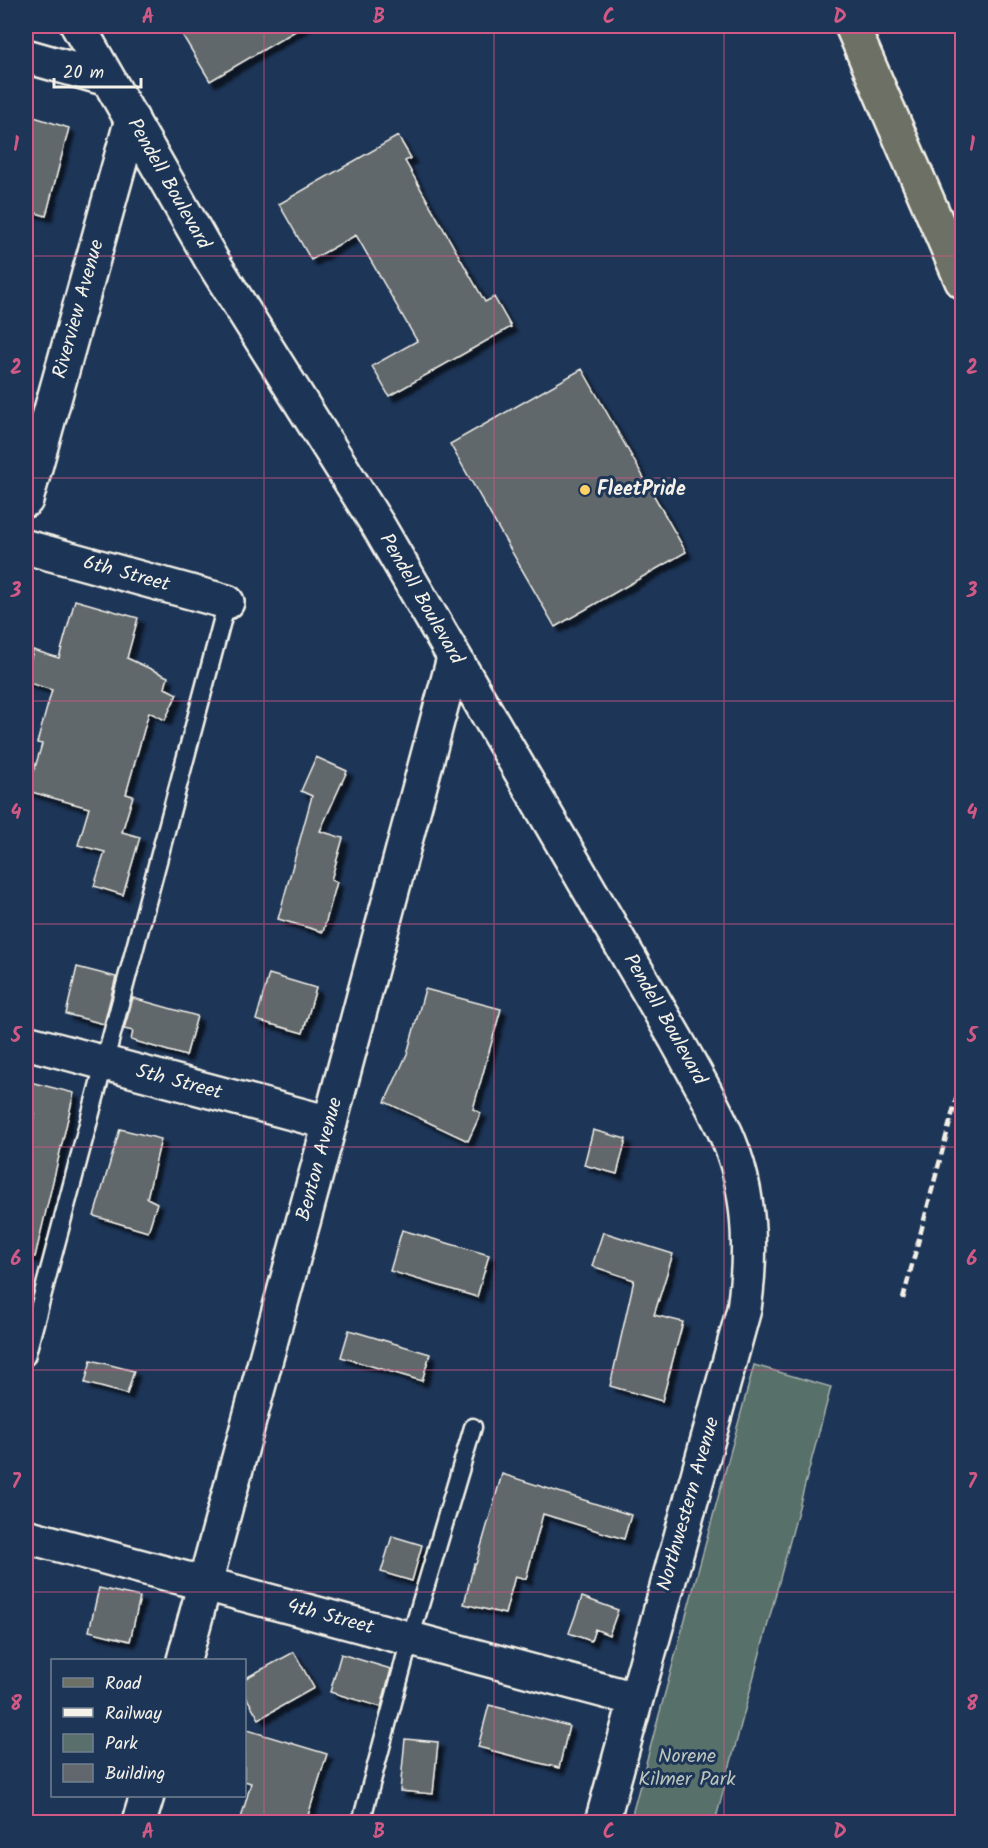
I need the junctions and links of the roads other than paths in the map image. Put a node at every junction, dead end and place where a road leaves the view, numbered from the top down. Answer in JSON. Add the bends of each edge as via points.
{"nodes":[{"id":1,"x":78,"y":26,"type":"edge"},
{"id":2,"x":852,"y":26,"type":"edge"},
{"id":3,"x":26,"y":56,"type":"edge"},
{"id":4,"x":107,"y":79,"type":"junction"},
{"id":5,"x":132,"y":119,"type":"junction"},
{"id":6,"x":963,"y":281,"type":"edge"},
{"id":7,"x":26,"y":500,"type":"edge"},
{"id":8,"x":26,"y":547,"type":"edge"},
{"id":9,"x":227,"y":602,"type":"joint"},
{"id":10,"x":454,"y":658,"type":"junction"},
{"id":11,"x":26,"y":1042,"type":"edge"},
{"id":12,"x":104,"y":1063,"type":"junction"},
{"id":13,"x":330,"y":1123,"type":"junction"},
{"id":14,"x":741,"y":1182,"type":"joint"},
{"id":15,"x":26,"y":1357,"type":"edge"},
{"id":16,"x":473,"y":1427,"type":"dead end"},
{"id":17,"x":26,"y":1536,"type":"edge"},
{"id":18,"x":204,"y":1584,"type":"junction"},
{"id":19,"x":410,"y":1639,"type":"junction"},
{"id":20,"x":184,"y":1659,"type":"edge"},
{"id":21,"x":635,"y":1699,"type":"junction"},
{"id":22,"x":147,"y":1797,"type":"edge"},
{"id":23,"x":139,"y":1822,"type":"edge"},
{"id":24,"x":361,"y":1822,"type":"edge"},
{"id":25,"x":602,"y":1822,"type":"edge"}],
"edges":[{"from":1,"to":4,"type":"street","name":"Pendell Boulevard"},
{"from":2,"to":6,"type":"main road"},
{"from":3,"to":4,"type":"street"},
{"from":4,"to":5,"type":"street","name":"Pendell Boulevard"},
{"from":5,"to":7,"type":"street","name":"Riverview Avenue"},
{"from":5,"to":10,"type":"street","name":"Pendell Boulevard","via":[[212,259],[379,527]]},
{"from":8,"to":9,"type":"street","name":"6th Street"},
{"from":9,"to":12,"type":"lane"},
{"from":10,"to":13,"type":"street","name":"Benton Avenue"},
{"from":10,"to":14,"type":"street","name":"Pendell Boulevard","via":[[708,1097],[730,1143]]},
{"from":11,"to":12,"type":"street","name":"5th Street"},
{"from":12,"to":13,"type":"street","name":"5th Street"},
{"from":12,"to":15,"type":"lane"},
{"from":13,"to":18,"type":"street","name":"Benton Avenue"},
{"from":14,"to":21,"type":"street","name":"Northwestern Avenue","via":[[749,1225],[744,1309]]},
{"from":16,"to":19,"type":"lane"},
{"from":17,"to":18,"type":"street","name":"4th Street"},
{"from":18,"to":19,"type":"street","name":"4th Street"},
{"from":18,"to":20,"type":"street","name":"Benton Avenue"},
{"from":19,"to":21,"type":"street","name":"4th Street"},
{"from":19,"to":24,"type":"lane"},
{"from":21,"to":25,"type":"street","name":"Northwestern Avenue"},
{"from":22,"to":23,"type":"street"}]}
